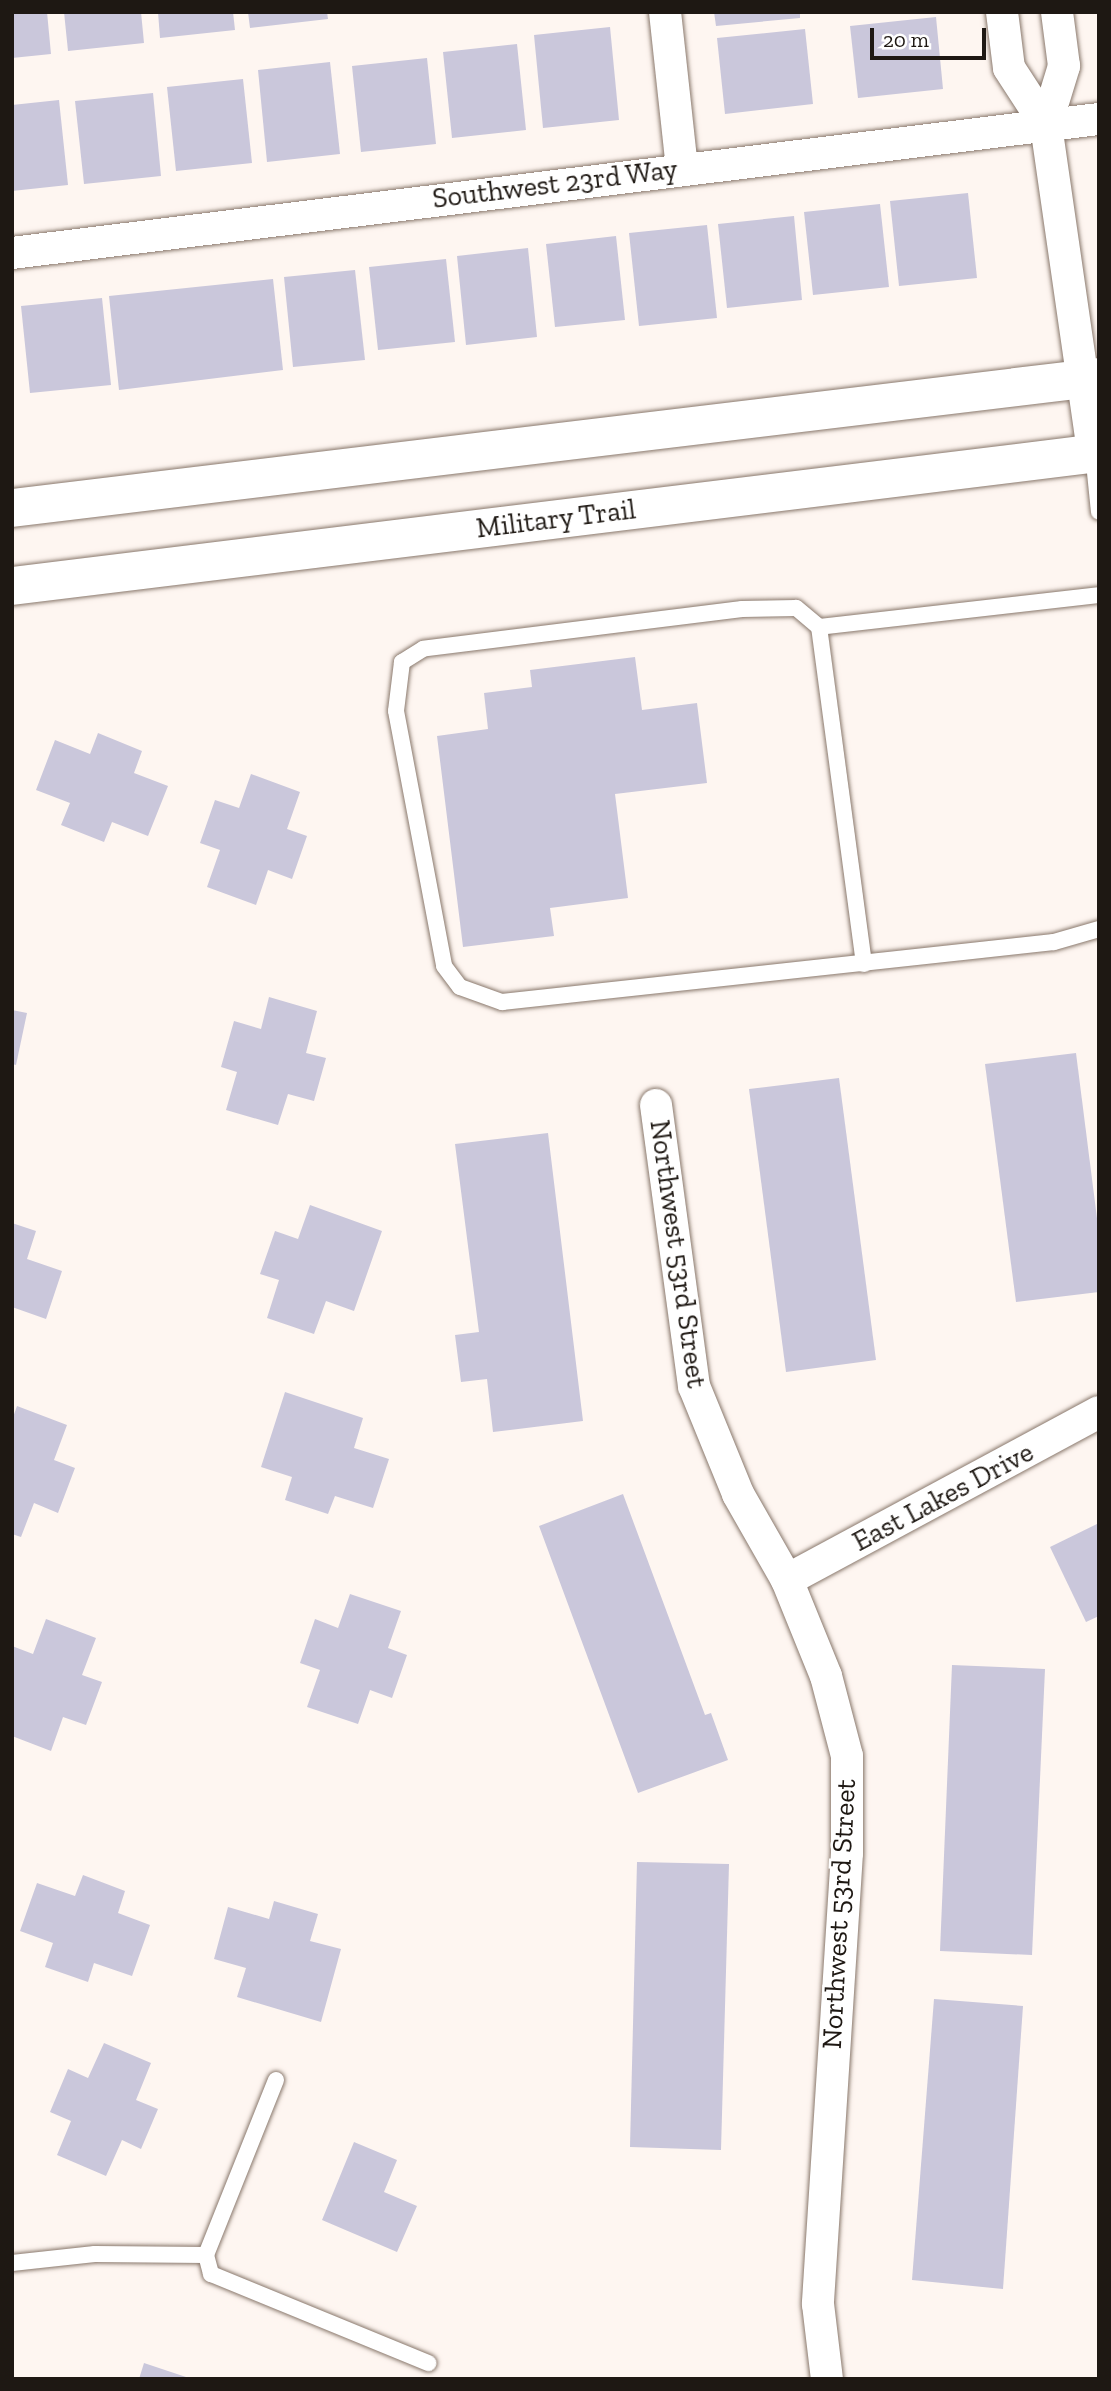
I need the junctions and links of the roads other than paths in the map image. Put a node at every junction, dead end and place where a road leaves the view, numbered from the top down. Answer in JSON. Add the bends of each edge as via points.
{"nodes":[{"id":1,"x":665,"y":12,"type":"edge"},
{"id":2,"x":1002,"y":12,"type":"edge"},
{"id":3,"x":1057,"y":12,"type":"edge"},
{"id":4,"x":1099,"y":119,"type":"edge"},
{"id":5,"x":1046,"y":125,"type":"junction"},
{"id":6,"x":682,"y":167,"type":"junction"},
{"id":7,"x":12,"y":253,"type":"edge"},
{"id":8,"x":1091,"y":378,"type":"edge"},
{"id":9,"x":1096,"y":453,"type":"edge"},
{"id":10,"x":12,"y":508,"type":"edge"},
{"id":11,"x":1099,"y":512,"type":"edge"},
{"id":12,"x":12,"y":586,"type":"edge"},
{"id":13,"x":1099,"y":595,"type":"edge"},
{"id":14,"x":819,"y":627,"type":"junction"},
{"id":15,"x":1099,"y":929,"type":"edge"},
{"id":16,"x":864,"y":964,"type":"junction"},
{"id":17,"x":656,"y":1105,"type":"dead end"},
{"id":18,"x":1099,"y":1412,"type":"edge"},
{"id":19,"x":788,"y":1580,"type":"junction"},
{"id":20,"x":276,"y":2080,"type":"dead end"},
{"id":21,"x":206,"y":2255,"type":"junction"},
{"id":22,"x":12,"y":2263,"type":"edge"},
{"id":23,"x":428,"y":2363,"type":"dead end"},
{"id":24,"x":827,"y":2379,"type":"edge"}],
"edges":[{"from":1,"to":6,"type":"street"},
{"from":2,"to":5,"type":"street","via":[[1009,68]]},
{"from":3,"to":5,"type":"street","via":[[1064,66]]},
{"from":4,"to":5,"type":"street","name":"Southwest 23rd Way"},
{"from":5,"to":6,"type":"street","name":"Southwest 23rd Way"},
{"from":5,"to":8,"type":"street"},
{"from":6,"to":7,"type":"street","name":"Southwest 23rd Way"},
{"from":8,"to":9,"type":"street"},
{"from":8,"to":10,"type":"street"},
{"from":9,"to":11,"type":"lane"},
{"from":9,"to":12,"type":"street","name":"Military Trail"},
{"from":13,"to":14,"type":"lane"},
{"from":14,"to":16,"type":"lane"},
{"from":14,"to":16,"type":"lane","via":[[796,608],[742,609],[423,649],[402,662],[396,711],[444,966],[460,987],[502,1002]]},
{"from":15,"to":16,"type":"lane","via":[[1054,942]]},
{"from":17,"to":19,"type":"street","name":"Northwest 53rd Street","via":[[694,1386],[737,1494]]},
{"from":18,"to":19,"type":"street","name":"East Lakes Drive"},
{"from":19,"to":24,"type":"street","name":"Northwest 53rd Street","via":[[826,1676],[848,1756],[847,1853],[818,2304]]},
{"from":20,"to":21,"type":"lane"},
{"from":21,"to":22,"type":"lane","via":[[95,2254]]},
{"from":21,"to":23,"type":"lane","via":[[211,2274]]}]}
